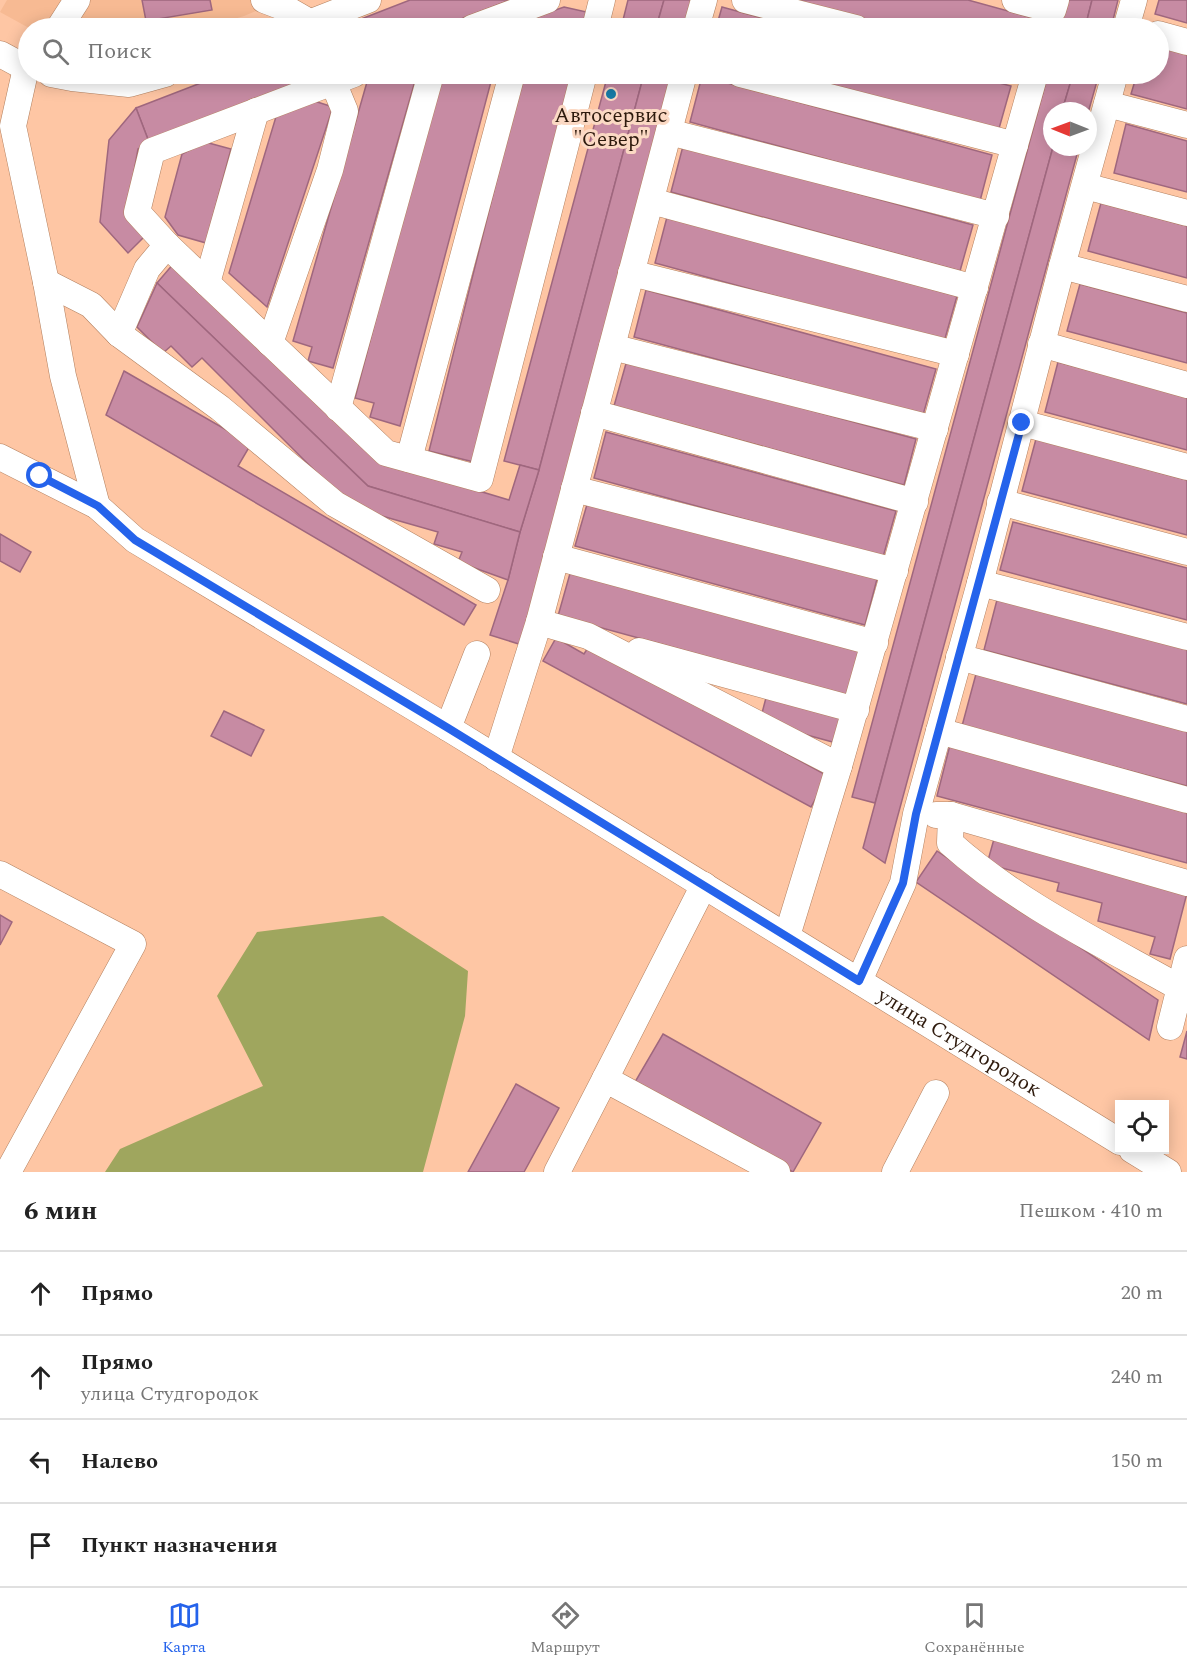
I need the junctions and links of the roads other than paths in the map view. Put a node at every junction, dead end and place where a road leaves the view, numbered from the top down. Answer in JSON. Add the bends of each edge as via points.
{"nodes":[{"id":1,"x":77,"y":0,"type":"edge"},
{"id":2,"x":264,"y":0,"type":"edge"},
{"id":3,"x":368,"y":0,"type":"edge"},
{"id":4,"x":603,"y":0,"type":"edge"},
{"id":5,"x":704,"y":0,"type":"edge"},
{"id":6,"x":745,"y":0,"type":"edge"},
{"id":7,"x":1015,"y":0,"type":"edge"},
{"id":8,"x":1134,"y":0,"type":"edge"},
{"id":9,"x":533,"y":12,"type":"edge"},
{"id":10,"x":1052,"y":13,"type":"edge"},
{"id":11,"x":66,"y":18,"type":"edge"},
{"id":12,"x":296,"y":18,"type":"edge"},
{"id":13,"x":324,"y":18,"type":"edge"},
{"id":14,"x":510,"y":18,"type":"edge"},
{"id":15,"x":598,"y":18,"type":"edge"},
{"id":16,"x":699,"y":18,"type":"edge"},
{"id":17,"x":816,"y":18,"type":"edge"},
{"id":18,"x":1131,"y":18,"type":"edge"},
{"id":19,"x":1169,"y":37,"type":"edge"},
{"id":20,"x":1187,"y":42,"type":"edge"},
{"id":21,"x":0,"y":54,"type":"edge"},
{"id":22,"x":18,"y":62,"type":"edge"},
{"id":23,"x":24,"y":84,"type":"edge"},
{"id":24,"x":327,"y":84,"type":"edge"},
{"id":25,"x":343,"y":84,"type":"edge"},
{"id":26,"x":428,"y":84,"type":"edge"},
{"id":27,"x":509,"y":84,"type":"edge"},
{"id":28,"x":581,"y":84,"type":"edge"},
{"id":29,"x":681,"y":84,"type":"edge"},
{"id":30,"x":779,"y":84,"type":"edge"},
{"id":31,"x":1031,"y":84,"type":"edge"},
{"id":32,"x":1112,"y":84,"type":"edge"},
{"id":33,"x":1107,"y":104,"type":"junction"},
{"id":34,"x":256,"y":111,"type":"junction"},
{"id":35,"x":1187,"y":125,"type":"edge"},
{"id":36,"x":669,"y":132,"type":"junction"},
{"id":37,"x":1015,"y":145,"type":"junction"},
{"id":38,"x":1085,"y":186,"type":"junction"},
{"id":39,"x":651,"y":201,"type":"junction"},
{"id":40,"x":1187,"y":213,"type":"edge"},
{"id":41,"x":996,"y":216,"type":"junction"},
{"id":42,"x":167,"y":245,"type":"junction"},
{"id":43,"x":1062,"y":266,"type":"junction"},
{"id":44,"x":632,"y":273,"type":"junction"},
{"id":45,"x":46,"y":282,"type":"junction"},
{"id":46,"x":207,"y":283,"type":"junction"},
{"id":47,"x":975,"y":288,"type":"junction"},
{"id":48,"x":1187,"y":299,"type":"edge"},
{"id":49,"x":119,"y":334,"type":"junction"},
{"id":50,"x":270,"y":343,"type":"junction"},
{"id":51,"x":1041,"y":344,"type":"junction"},
{"id":52,"x":612,"y":347,"type":"junction"},
{"id":53,"x":956,"y":354,"type":"junction"},
{"id":54,"x":1187,"y":385,"type":"edge"},
{"id":55,"x":338,"y":408,"type":"junction"},
{"id":56,"x":594,"y":413,"type":"junction"},
{"id":57,"x":1022,"y":423,"type":"junction"},
{"id":58,"x":935,"y":429,"type":"junction"},
{"id":59,"x":0,"y":458,"type":"edge"},
{"id":60,"x":409,"y":459,"type":"junction"},
{"id":61,"x":1187,"y":467,"type":"edge"},
{"id":62,"x":574,"y":489,"type":"junction"},
{"id":63,"x":915,"y":502,"type":"junction"},
{"id":64,"x":1000,"y":502,"type":"junction"},
{"id":65,"x":98,"y":506,"type":"junction"},
{"id":66,"x":1187,"y":552,"type":"edge"},
{"id":67,"x":556,"y":557,"type":"junction"},
{"id":68,"x":895,"y":571,"type":"junction"},
{"id":69,"x":980,"y":583,"type":"junction"},
{"id":70,"x":487,"y":590,"type":"dead end"},
{"id":71,"x":539,"y":622,"type":"junction"},
{"id":72,"x":588,"y":636,"type":"junction"},
{"id":73,"x":1187,"y":637,"type":"edge"},
{"id":74,"x":875,"y":643,"type":"junction"},
{"id":75,"x":477,"y":654,"type":"dead end"},
{"id":76,"x":959,"y":657,"type":"junction"},
{"id":77,"x":856,"y":710,"type":"junction"},
{"id":78,"x":1187,"y":719,"type":"edge"},
{"id":79,"x":448,"y":728,"type":"junction"},
{"id":80,"x":939,"y":731,"type":"junction"},
{"id":81,"x":496,"y":758,"type":"junction"},
{"id":82,"x":839,"y":766,"type":"junction"},
{"id":83,"x":1187,"y":800,"type":"edge"},
{"id":84,"x":916,"y":814,"type":"junction"},
{"id":85,"x":951,"y":815,"type":"junction"},
{"id":86,"x":0,"y":874,"type":"edge"},
{"id":87,"x":1187,"y":883,"type":"edge"},
{"id":88,"x":704,"y":885,"type":"junction"},
{"id":89,"x":787,"y":936,"type":"junction"},
{"id":90,"x":1187,"y":959,"type":"edge"},
{"id":91,"x":859,"y":981,"type":"junction"},
{"id":92,"x":1180,"y":988,"type":"junction"},
{"id":93,"x":1170,"y":1027,"type":"dead end"},
{"id":94,"x":605,"y":1079,"type":"junction"},
{"id":95,"x":936,"y":1092,"type":"dead end"},
{"id":96,"x":1115,"y":1140,"type":"edge"},
{"id":97,"x":1140,"y":1154,"type":"edge"},
{"id":98,"x":8,"y":1172,"type":"edge"},
{"id":99,"x":556,"y":1172,"type":"edge"},
{"id":100,"x":777,"y":1172,"type":"edge"},
{"id":101,"x":895,"y":1172,"type":"edge"},
{"id":102,"x":1168,"y":1172,"type":"edge"}],
"edges":[{"from":1,"to":11,"type":"street"},
{"from":2,"to":12,"type":"street","via":[[285,8]]},
{"from":3,"to":13,"type":"street"},
{"from":4,"to":15,"type":"street"},
{"from":5,"to":16,"type":"street"},
{"from":6,"to":17,"type":"street"},
{"from":7,"to":10,"type":"street"},
{"from":8,"to":18,"type":"street"},
{"from":9,"to":14,"type":"street"},
{"from":19,"to":20,"type":"street"},
{"from":21,"to":22,"type":"street"},
{"from":23,"to":45,"type":"street","via":[[13,126]]},
{"from":24,"to":34,"type":"street"},
{"from":25,"to":50,"type":"street","via":[[345,111],[330,170]]},
{"from":26,"to":55,"type":"street"},
{"from":27,"to":60,"type":"street"},
{"from":28,"to":60,"type":"street","via":[[480,478]]},
{"from":29,"to":36,"type":"street"},
{"from":30,"to":37,"type":"street"},
{"from":31,"to":37,"type":"street"},
{"from":32,"to":33,"type":"street"},
{"from":33,"to":35,"type":"street"},
{"from":33,"to":38,"type":"street"},
{"from":34,"to":42,"type":"street","via":[[152,151],[137,212]]},
{"from":34,"to":46,"type":"street"},
{"from":36,"to":39,"type":"street"},
{"from":36,"to":41,"type":"street"},
{"from":37,"to":41,"type":"street"},
{"from":38,"to":40,"type":"street"},
{"from":38,"to":43,"type":"street"},
{"from":39,"to":44,"type":"street"},
{"from":39,"to":47,"type":"street"},
{"from":41,"to":47,"type":"street"},
{"from":42,"to":46,"type":"street"},
{"from":42,"to":49,"type":"street","via":[[147,268]]},
{"from":43,"to":48,"type":"street"},
{"from":43,"to":51,"type":"street"},
{"from":44,"to":52,"type":"street"},
{"from":44,"to":53,"type":"street"},
{"from":45,"to":49,"type":"street","via":[[91,305]]},
{"from":45,"to":65,"type":"street","via":[[63,376]]},
{"from":46,"to":50,"type":"street"},
{"from":47,"to":53,"type":"street"},
{"from":49,"to":70,"type":"street","via":[[220,408],[335,504]]},
{"from":50,"to":55,"type":"street"},
{"from":51,"to":54,"type":"street"},
{"from":51,"to":57,"type":"street"},
{"from":52,"to":56,"type":"street"},
{"from":52,"to":58,"type":"street"},
{"from":53,"to":58,"type":"street"},
{"from":55,"to":60,"type":"street","via":[[386,453]]},
{"from":56,"to":62,"type":"street"},
{"from":56,"to":63,"type":"street"},
{"from":57,"to":61,"type":"street"},
{"from":57,"to":64,"type":"street"},
{"from":58,"to":63,"type":"street"},
{"from":59,"to":65,"type":"street","name":"улица Студгородок"},
{"from":62,"to":67,"type":"street"},
{"from":62,"to":68,"type":"street"},
{"from":63,"to":68,"type":"street"},
{"from":64,"to":66,"type":"street"},
{"from":64,"to":69,"type":"street"},
{"from":65,"to":79,"type":"street","name":"улица Студгородок","via":[[135,540]]},
{"from":67,"to":71,"type":"street"},
{"from":67,"to":74,"type":"street"},
{"from":68,"to":74,"type":"street"},
{"from":69,"to":73,"type":"street"},
{"from":69,"to":76,"type":"street"},
{"from":71,"to":72,"type":"street"},
{"from":71,"to":81,"type":"street"},
{"from":72,"to":77,"type":"street"},
{"from":72,"to":82,"type":"street"},
{"from":74,"to":77,"type":"street"},
{"from":75,"to":79,"type":"street"},
{"from":76,"to":78,"type":"street"},
{"from":76,"to":80,"type":"street"},
{"from":77,"to":82,"type":"street"},
{"from":79,"to":81,"type":"street","name":"улица Студгородок"},
{"from":80,"to":83,"type":"street"},
{"from":80,"to":84,"type":"street"},
{"from":81,"to":88,"type":"street","name":"улица Студгородок"},
{"from":82,"to":89,"type":"street"},
{"from":84,"to":85,"type":"street"},
{"from":84,"to":91,"type":"street","via":[[903,883]]},
{"from":85,"to":87,"type":"street"},
{"from":85,"to":92,"type":"street","via":[[950,843],[975,866],[1044,911]]},
{"from":86,"to":98,"type":"street","via":[[132,944]]},
{"from":88,"to":89,"type":"street","name":"улица Студгородок"},
{"from":88,"to":94,"type":"street"},
{"from":89,"to":91,"type":"street","name":"улица Студгородок"},
{"from":90,"to":92,"type":"street"},
{"from":91,"to":96,"type":"street","name":"улица Студгородок"},
{"from":92,"to":93,"type":"street"},
{"from":94,"to":99,"type":"street"},
{"from":94,"to":100,"type":"street"},
{"from":95,"to":101,"type":"street"},
{"from":97,"to":102,"type":"street"}]}
